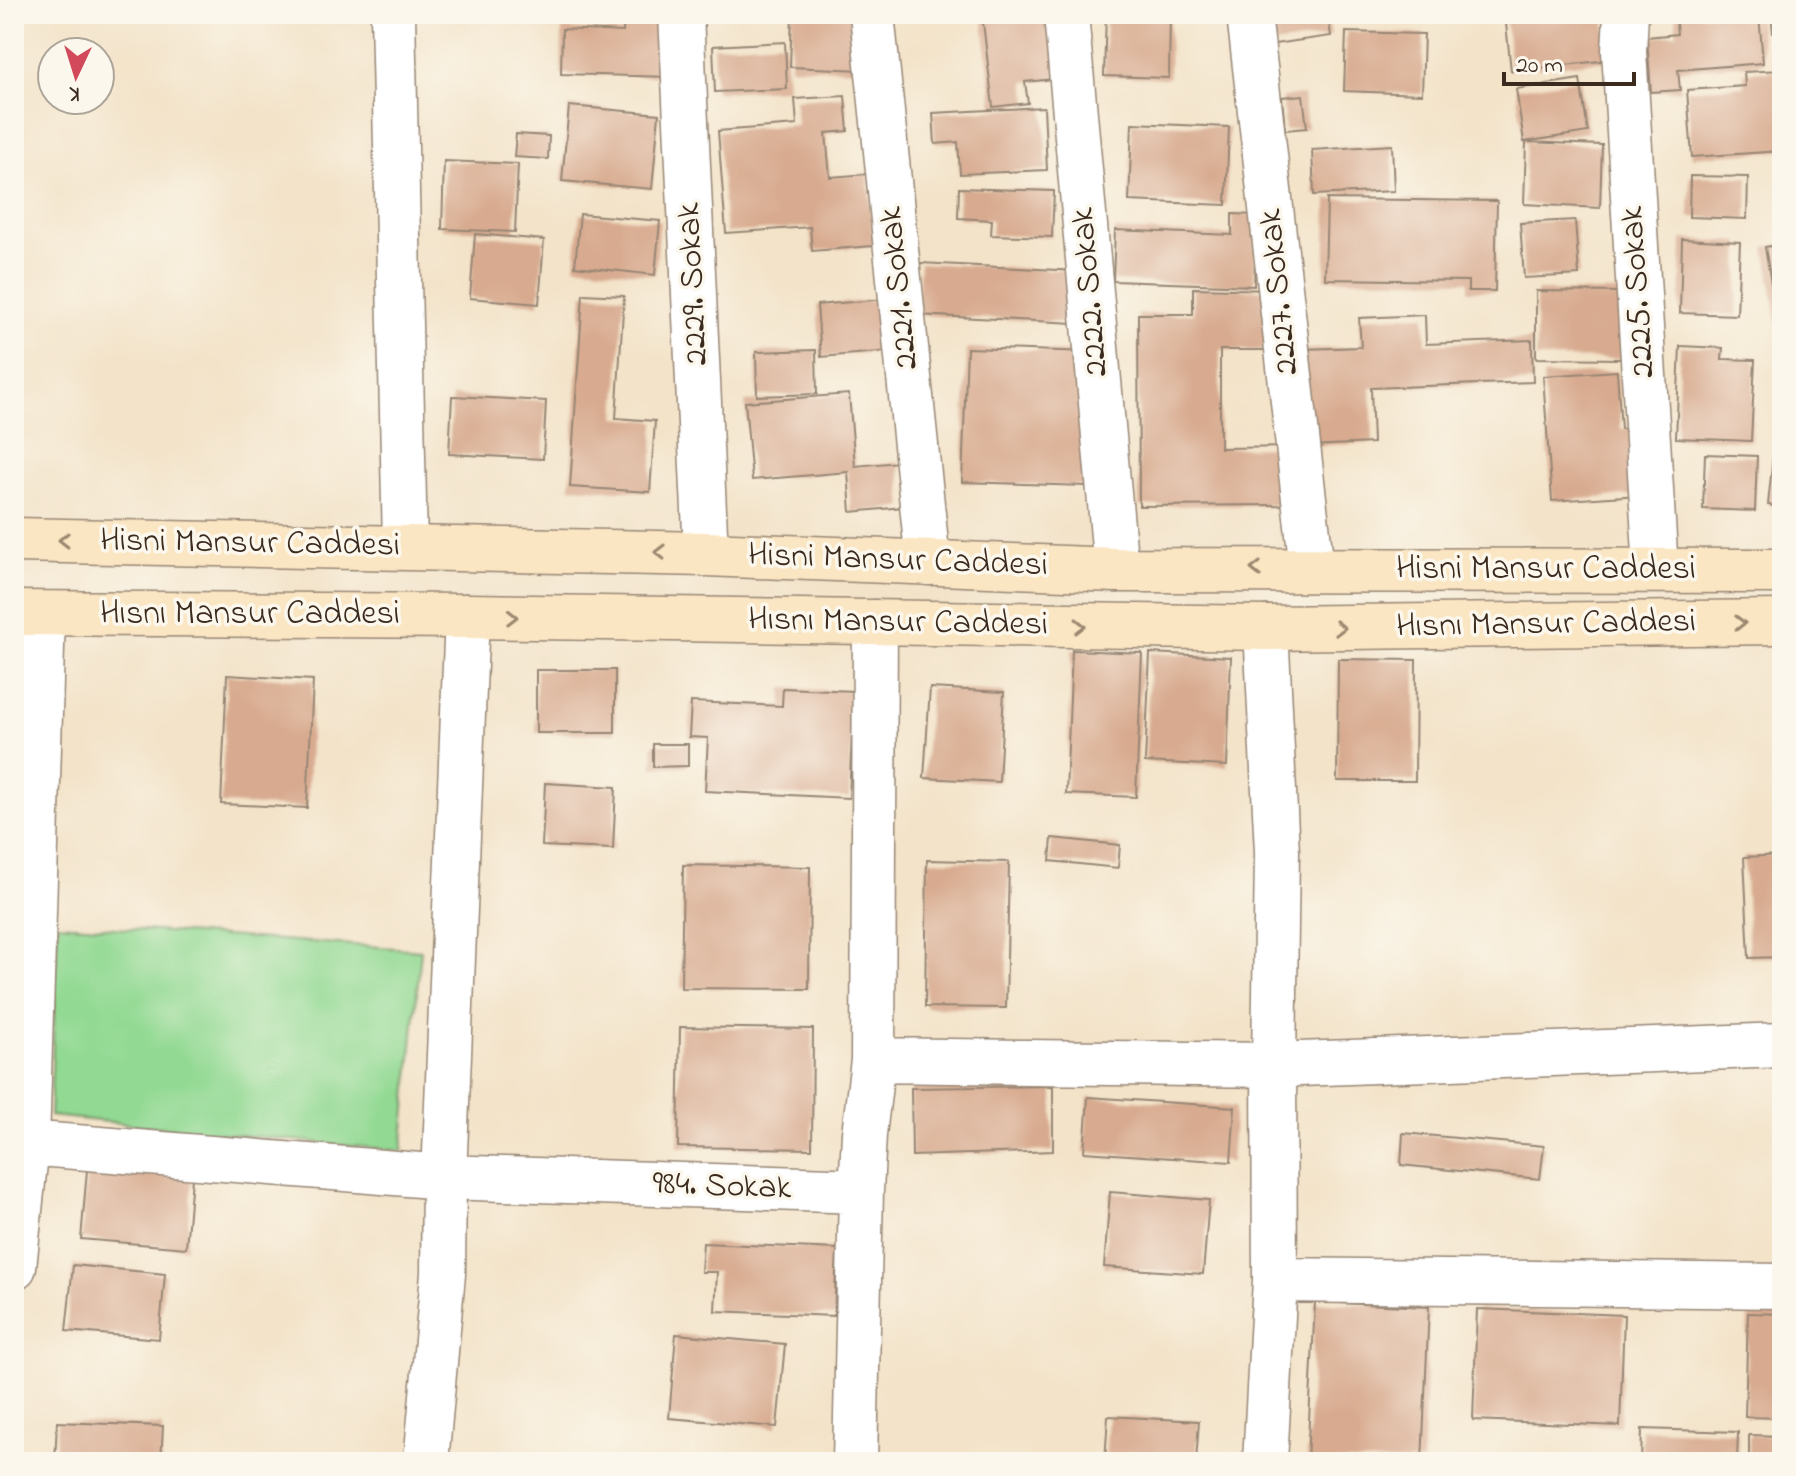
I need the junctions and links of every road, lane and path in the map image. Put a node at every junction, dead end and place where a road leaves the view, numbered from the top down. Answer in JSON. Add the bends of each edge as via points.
{"nodes":[{"id":1,"x":393,"y":14,"type":"edge"},
{"id":2,"x":681,"y":14,"type":"edge"},
{"id":3,"x":872,"y":14,"type":"edge"},
{"id":4,"x":1066,"y":14,"type":"edge"},
{"id":5,"x":1249,"y":14,"type":"edge"},
{"id":6,"x":1626,"y":14,"type":"edge"},
{"id":7,"x":14,"y":540,"type":"edge"},
{"id":8,"x":405,"y":546,"type":"junction"},
{"id":9,"x":706,"y":554,"type":"junction"},
{"id":10,"x":928,"y":563,"type":"junction"},
{"id":11,"x":1312,"y":569,"type":"junction"},
{"id":12,"x":1116,"y":570,"type":"junction"},
{"id":13,"x":1656,"y":570,"type":"junction"},
{"id":14,"x":1782,"y":571,"type":"edge"},
{"id":15,"x":29,"y":614,"type":"edge"},
{"id":16,"x":467,"y":616,"type":"junction"},
{"id":17,"x":875,"y":622,"type":"junction"},
{"id":18,"x":1782,"y":622,"type":"edge"},
{"id":19,"x":1266,"y":628,"type":"junction"},
{"id":20,"x":1782,"y":1045,"type":"edge"},
{"id":21,"x":873,"y":1060,"type":"junction"},
{"id":22,"x":1274,"y":1065,"type":"junction"},
{"id":23,"x":20,"y":1143,"type":"edge"},
{"id":24,"x":444,"y":1177,"type":"junction"},
{"id":25,"x":861,"y":1191,"type":"junction"},
{"id":26,"x":14,"y":1267,"type":"edge"},
{"id":27,"x":1275,"y":1280,"type":"junction"},
{"id":28,"x":1782,"y":1286,"type":"edge"},
{"id":29,"x":426,"y":1462,"type":"edge"},
{"id":30,"x":855,"y":1462,"type":"edge"},
{"id":31,"x":1265,"y":1462,"type":"edge"}],
"edges":[{"from":1,"to":8,"type":"street"},
{"from":2,"to":9,"type":"street","name":"2229. Sokak"},
{"from":3,"to":10,"type":"street","name":"2221. Sokak"},
{"from":4,"to":12,"type":"street","name":"2222. Sokak"},
{"from":5,"to":11,"type":"street","name":"2227. Sokak"},
{"from":6,"to":13,"type":"street","name":"2225. Sokak"},
{"from":8,"to":7,"type":"main road","name":"Hisni Mansur Caddesi","one_way":true},
{"from":9,"to":8,"type":"main road","name":"Hisni Mansur Caddesi","one_way":true},
{"from":9,"to":10,"type":"main road","name":"Hisni Mansur Caddesi"},
{"from":10,"to":12,"type":"main road","name":"Hisni Mansur Caddesi"},
{"from":11,"to":12,"type":"main road","name":"Hisni Mansur Caddesi","one_way":true},
{"from":11,"to":13,"type":"main road","name":"Hisni Mansur Caddesi"},
{"from":13,"to":14,"type":"main road","name":"Hisni Mansur Caddesi"},
{"from":15,"to":16,"type":"main road","name":"Hısnı Mansur Caddesi"},
{"from":15,"to":23,"type":"street"},
{"from":16,"to":17,"type":"main road","name":"Hısnı Mansur Caddesi","one_way":true},
{"from":16,"to":24,"type":"street"},
{"from":17,"to":19,"type":"main road","name":"Hısnı Mansur Caddesi","one_way":true},
{"from":17,"to":21,"type":"street"},
{"from":19,"to":18,"type":"main road","name":"Hısnı Mansur Caddesi","one_way":true},
{"from":19,"to":22,"type":"street","via":[[1277,852]]},
{"from":20,"to":22,"type":"street"},
{"from":21,"to":22,"type":"street"},
{"from":21,"to":25,"type":"street"},
{"from":22,"to":27,"type":"street"},
{"from":23,"to":24,"type":"street","name":"984. Sokak"},
{"from":23,"to":26,"type":"street"},
{"from":24,"to":25,"type":"street","name":"984. Sokak"},
{"from":24,"to":29,"type":"street","via":[[443,1274]]},
{"from":25,"to":30,"type":"street"},
{"from":27,"to":28,"type":"street"},
{"from":27,"to":31,"type":"street"}]}
